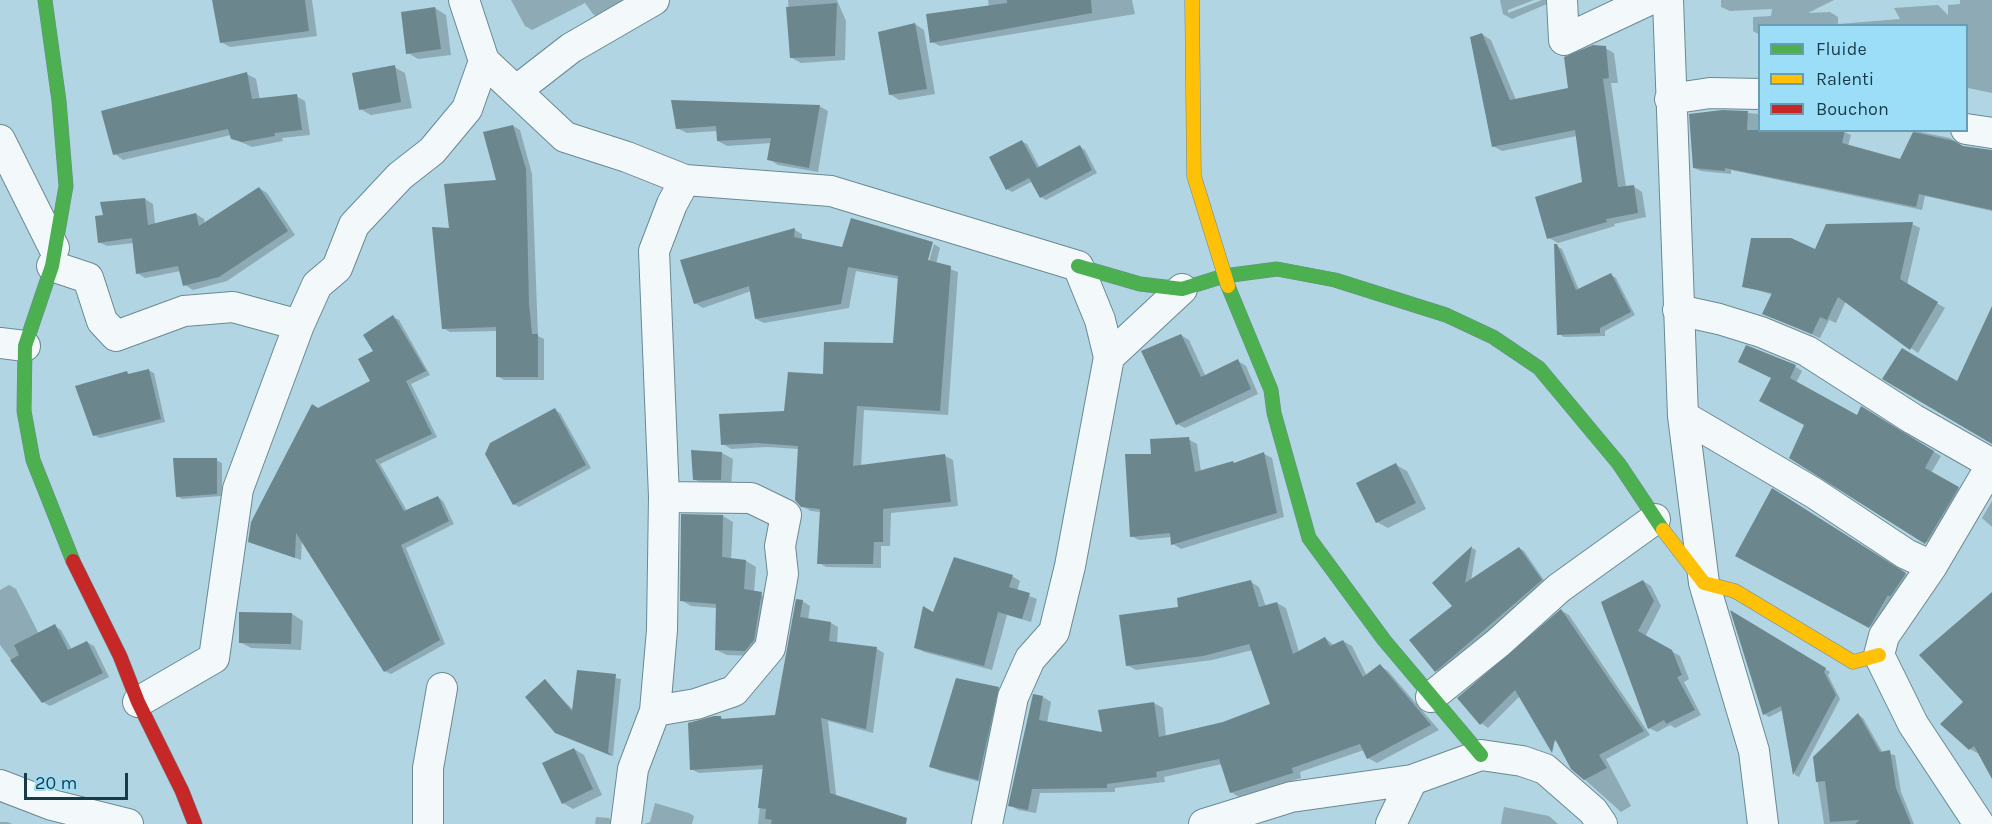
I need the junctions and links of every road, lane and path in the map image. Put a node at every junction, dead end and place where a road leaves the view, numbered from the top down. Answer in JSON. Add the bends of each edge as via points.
{"nodes":[{"id":1,"x":45,"y":0,"type":"edge"},
{"id":2,"x":464,"y":0,"type":"edge"},
{"id":3,"x":654,"y":0,"type":"edge"},
{"id":4,"x":1192,"y":0,"type":"edge"},
{"id":5,"x":1562,"y":0,"type":"edge"},
{"id":6,"x":1649,"y":0,"type":"edge"},
{"id":7,"x":1668,"y":0,"type":"edge"},
{"id":8,"x":484,"y":61,"type":"junction"},
{"id":9,"x":517,"y":90,"type":"junction"},
{"id":10,"x":1758,"y":94,"type":"edge"},
{"id":11,"x":1670,"y":99,"type":"junction"},
{"id":12,"x":1968,"y":129,"type":"edge"},
{"id":13,"x":1992,"y":133,"type":"edge"},
{"id":14,"x":0,"y":140,"type":"edge"},
{"id":15,"x":685,"y":180,"type":"junction"},
{"id":16,"x":53,"y":257,"type":"junction"},
{"id":17,"x":1078,"y":266,"type":"junction"},
{"id":18,"x":1224,"y":276,"type":"junction"},
{"id":19,"x":1182,"y":289,"type":"junction"},
{"id":20,"x":1678,"y":310,"type":"junction"},
{"id":21,"x":299,"y":325,"type":"junction"},
{"id":22,"x":12,"y":344,"type":"edge"},
{"id":23,"x":1108,"y":357,"type":"junction"},
{"id":24,"x":1683,"y":416,"type":"junction"},
{"id":25,"x":1992,"y":464,"type":"edge"},
{"id":26,"x":664,"y":496,"type":"junction"},
{"id":27,"x":1655,"y":519,"type":"junction"},
{"id":28,"x":1932,"y":566,"type":"junction"},
{"id":29,"x":1704,"y":583,"type":"junction"},
{"id":30,"x":1879,"y":655,"type":"junction"},
{"id":31,"x":442,"y":688,"type":"dead end"},
{"id":32,"x":1431,"y":697,"type":"junction"},
{"id":33,"x":138,"y":702,"type":"junction"},
{"id":34,"x":655,"y":711,"type":"junction"},
{"id":35,"x":1481,"y":755,"type":"junction"},
{"id":36,"x":1412,"y":780,"type":"junction"},
{"id":37,"x":0,"y":785,"type":"edge"},
{"id":38,"x":128,"y":824,"type":"edge"},
{"id":39,"x":195,"y":824,"type":"edge"},
{"id":40,"x":428,"y":824,"type":"edge"},
{"id":41,"x":626,"y":824,"type":"edge"},
{"id":42,"x":987,"y":824,"type":"edge"},
{"id":43,"x":1204,"y":824,"type":"edge"},
{"id":44,"x":1391,"y":824,"type":"edge"},
{"id":45,"x":1602,"y":824,"type":"edge"},
{"id":46,"x":1763,"y":824,"type":"edge"},
{"id":47,"x":1979,"y":824,"type":"edge"}],
"edges":[{"from":1,"to":16,"type":"street","via":[[66,186]]},
{"from":2,"to":8,"type":"street"},
{"from":3,"to":9,"type":"street","via":[[572,48]]},
{"from":4,"to":18,"type":"street","via":[[1194,176]]},
{"from":5,"to":6,"type":"street","via":[[1563,40]]},
{"from":7,"to":11,"type":"street"},
{"from":8,"to":9,"type":"street"},
{"from":8,"to":21,"type":"street","via":[[467,109],[432,151],[400,176],[354,225],[337,268],[317,285]]},
{"from":9,"to":15,"type":"street","via":[[565,137]]},
{"from":10,"to":11,"type":"street","via":[[1710,93]]},
{"from":11,"to":20,"type":"street"},
{"from":12,"to":13,"type":"street"},
{"from":14,"to":16,"type":"street"},
{"from":15,"to":17,"type":"street","via":[[831,191]]},
{"from":15,"to":26,"type":"street","via":[[654,251]]},
{"from":16,"to":21,"type":"street","via":[[88,278],[102,321],[116,336],[184,311],[233,307]]},
{"from":16,"to":22,"type":"street"},
{"from":17,"to":19,"type":"street","via":[[1140,284]]},
{"from":17,"to":23,"type":"street","via":[[1100,320]]},
{"from":18,"to":19,"type":"street"},
{"from":18,"to":27,"type":"street","via":[[1277,269],[1335,280],[1446,315],[1493,337],[1539,368],[1559,390],[1618,464]]},
{"from":18,"to":32,"type":"street","via":[[1271,390],[1309,538]]},
{"from":19,"to":23,"type":"street"},
{"from":20,"to":24,"type":"street"},
{"from":20,"to":25,"type":"street","via":[[1761,332],[1807,351]]},
{"from":21,"to":33,"type":"street","via":[[238,489],[214,658]]},
{"from":22,"to":33,"type":"street","via":[[33,460],[71,557]]},
{"from":23,"to":42,"type":"street","via":[[1054,632],[1030,659],[1013,697]]},
{"from":24,"to":28,"type":"street","via":[[1906,554]]},
{"from":24,"to":29,"type":"street"},
{"from":25,"to":28,"type":"street"},
{"from":26,"to":34,"type":"street","via":[[662,630]]},
{"from":26,"to":34,"type":"street","via":[[751,498],[786,515],[780,546],[783,574],[770,648],[734,691],[696,704]]},
{"from":27,"to":29,"type":"street"},
{"from":27,"to":32,"type":"street","via":[[1559,588]]},
{"from":28,"to":30,"type":"street","via":[[1884,636]]},
{"from":29,"to":30,"type":"street","via":[[1735,591],[1853,662]]},
{"from":29,"to":46,"type":"street","via":[[1754,751]]},
{"from":30,"to":47,"type":"street","via":[[1913,724]]},
{"from":31,"to":40,"type":"street","via":[[428,768]]},
{"from":32,"to":35,"type":"street"},
{"from":33,"to":39,"type":"street","via":[[183,791]]},
{"from":34,"to":41,"type":"street","via":[[633,769]]},
{"from":35,"to":36,"type":"street"},
{"from":35,"to":45,"type":"street","via":[[1545,768]]},
{"from":36,"to":43,"type":"street","via":[[1291,798]]},
{"from":36,"to":44,"type":"street"},
{"from":37,"to":38,"type":"street","via":[[52,805]]}]}
